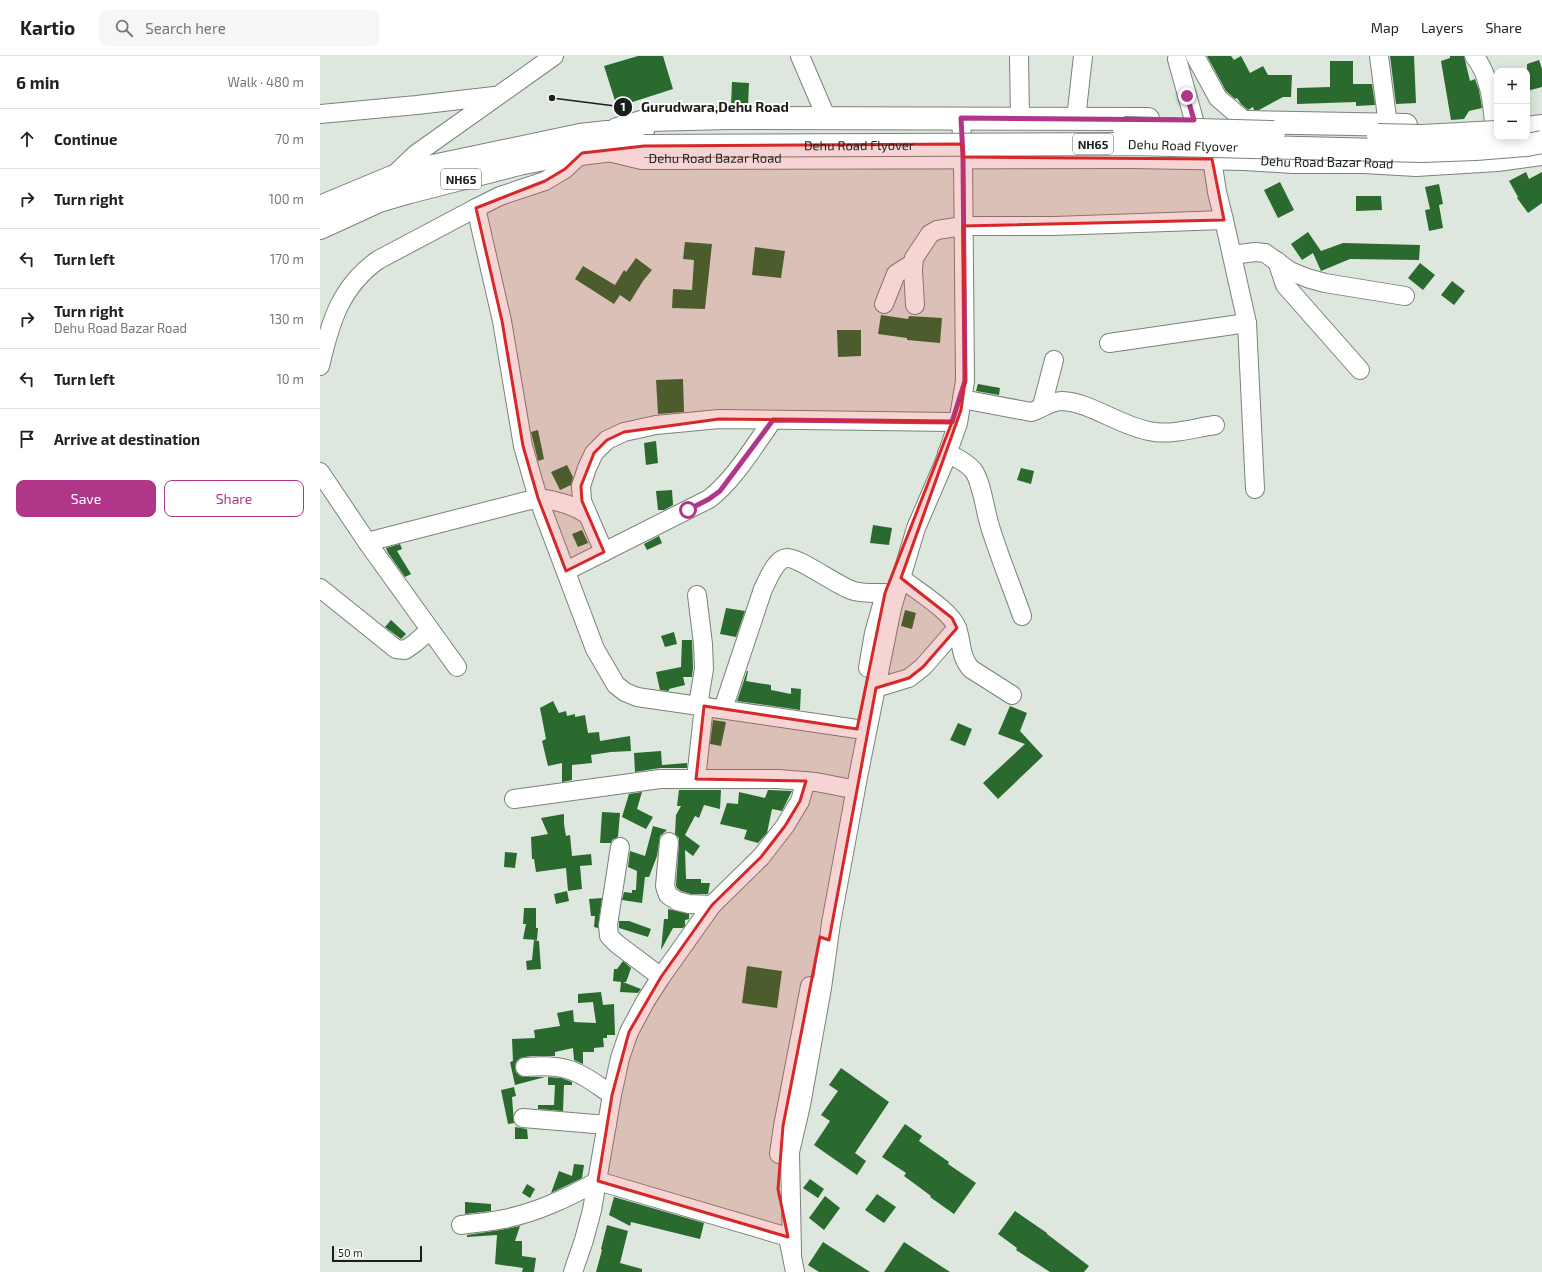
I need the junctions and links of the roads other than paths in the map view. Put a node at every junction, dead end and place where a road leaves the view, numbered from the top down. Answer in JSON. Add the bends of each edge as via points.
{"nodes":[{"id":1,"x":554,"y":56,"type":"edge"},
{"id":2,"x":800,"y":56,"type":"edge"},
{"id":3,"x":1019,"y":56,"type":"edge"},
{"id":4,"x":1083,"y":56,"type":"edge"},
{"id":5,"x":1379,"y":56,"type":"edge"},
{"id":6,"x":1186,"y":57,"type":"edge"},
{"id":7,"x":1477,"y":57,"type":"edge"},
{"id":8,"x":497,"y":96,"type":"junction"},
{"id":9,"x":320,"y":114,"type":"edge"},
{"id":10,"x":1494,"y":115,"type":"edge"},
{"id":11,"x":1542,"y":116,"type":"edge"},
{"id":12,"x":961,"y":118,"type":"junction"},
{"id":13,"x":1020,"y":118,"type":"junction"},
{"id":14,"x":1530,"y":118,"type":"edge"},
{"id":15,"x":827,"y":119,"type":"junction"},
{"id":16,"x":1076,"y":119,"type":"junction"},
{"id":17,"x":1194,"y":120,"type":"junction"},
{"id":18,"x":1246,"y":122,"type":"junction"},
{"id":19,"x":1388,"y":125,"type":"junction"},
{"id":20,"x":1494,"y":125,"type":"edge"},
{"id":21,"x":1494,"y":125,"type":"edge"},
{"id":22,"x":1542,"y":126,"type":"edge"},
{"id":23,"x":1530,"y":128,"type":"edge"},
{"id":24,"x":644,"y":138,"type":"junction"},
{"id":25,"x":607,"y":141,"type":"junction"},
{"id":26,"x":1542,"y":142,"type":"edge"},
{"id":27,"x":582,"y":153,"type":"junction"},
{"id":28,"x":1542,"y":154,"type":"edge"},
{"id":29,"x":963,"y":157,"type":"junction"},
{"id":30,"x":1212,"y":159,"type":"junction"},
{"id":31,"x":392,"y":176,"type":"junction"},
{"id":32,"x":320,"y":207,"type":"edge"},
{"id":33,"x":476,"y":208,"type":"junction"},
{"id":34,"x":1224,"y":220,"type":"junction"},
{"id":35,"x":963,"y":226,"type":"junction"},
{"id":36,"x":320,"y":228,"type":"edge"},
{"id":37,"x":1232,"y":255,"type":"junction"},
{"id":38,"x":1277,"y":262,"type":"junction"},
{"id":39,"x":913,"y":263,"type":"junction"},
{"id":40,"x":1405,"y":296,"type":"dead end"},
{"id":41,"x":884,"y":304,"type":"dead end"},
{"id":42,"x":915,"y":305,"type":"dead end"},
{"id":43,"x":1247,"y":323,"type":"junction"},
{"id":44,"x":1109,"y":343,"type":"dead end"},
{"id":45,"x":1054,"y":360,"type":"dead end"},
{"id":46,"x":320,"y":366,"type":"edge"},
{"id":47,"x":1360,"y":370,"type":"dead end"},
{"id":48,"x":964,"y":390,"type":"junction"},
{"id":49,"x":1042,"y":406,"type":"junction"},
{"id":50,"x":773,"y":420,"type":"junction"},
{"id":51,"x":952,"y":422,"type":"junction"},
{"id":52,"x":1215,"y":425,"type":"dead end"},
{"id":53,"x":948,"y":453,"type":"junction"},
{"id":54,"x":320,"y":472,"type":"edge"},
{"id":55,"x":1255,"y":489,"type":"dead end"},
{"id":56,"x":538,"y":498,"type":"junction"},
{"id":57,"x":587,"y":514,"type":"junction"},
{"id":58,"x":367,"y":542,"type":"junction"},
{"id":59,"x":604,"y":552,"type":"junction"},
{"id":60,"x":566,"y":571,"type":"junction"},
{"id":61,"x":902,"y":578,"type":"junction"},
{"id":62,"x":320,"y":588,"type":"edge"},
{"id":63,"x":885,"y":593,"type":"junction"},
{"id":64,"x":697,"y":595,"type":"dead end"},
{"id":65,"x":1022,"y":616,"type":"dead end"},
{"id":66,"x":957,"y":628,"type":"junction"},
{"id":67,"x":430,"y":630,"type":"junction"},
{"id":68,"x":457,"y":667,"type":"dead end"},
{"id":69,"x":876,"y":688,"type":"junction"},
{"id":70,"x":1012,"y":695,"type":"dead end"},
{"id":71,"x":701,"y":706,"type":"junction"},
{"id":72,"x":723,"y":709,"type":"junction"},
{"id":73,"x":857,"y":729,"type":"junction"},
{"id":74,"x":696,"y":779,"type":"junction"},
{"id":75,"x":806,"y":781,"type":"junction"},
{"id":76,"x":847,"y":788,"type":"junction"},
{"id":77,"x":514,"y":799,"type":"dead end"},
{"id":78,"x":669,"y":842,"type":"dead end"},
{"id":79,"x":620,"y":847,"type":"dead end"},
{"id":80,"x":712,"y":905,"type":"junction"},
{"id":81,"x":824,"y":939,"type":"junction"},
{"id":82,"x":661,"y":977,"type":"junction"},
{"id":83,"x":525,"y":1067,"type":"dead end"},
{"id":84,"x":612,"y":1095,"type":"junction"},
{"id":85,"x":523,"y":1118,"type":"dead end"},
{"id":86,"x":607,"y":1125,"type":"junction"},
{"id":87,"x":598,"y":1181,"type":"junction"},
{"id":88,"x":460,"y":1225,"type":"dead end"},
{"id":89,"x":790,"y":1245,"type":"junction"},
{"id":90,"x":573,"y":1272,"type":"edge"},
{"id":91,"x":795,"y":1272,"type":"edge"}],
"edges":[{"from":1,"to":8,"type":"street"},
{"from":2,"to":15,"type":"street"},
{"from":3,"to":13,"type":"street"},
{"from":4,"to":16,"type":"street"},
{"from":5,"to":19,"type":"street"},
{"from":6,"to":17,"type":"street"},
{"from":6,"to":18,"type":"street","via":[[1218,98]]},
{"from":7,"to":10,"type":"street","via":[[1489,89]]},
{"from":8,"to":9,"type":"street"},
{"from":8,"to":31,"type":"street","via":[[416,154]]},
{"from":11,"to":14,"type":"main road"},
{"from":12,"to":13,"type":"main road"},
{"from":12,"to":15,"type":"main road"},
{"from":12,"to":29,"type":"street"},
{"from":13,"to":16,"type":"main road"},
{"from":15,"to":25,"type":"main road","via":[[648,120]]},
{"from":16,"to":17,"type":"main road"},
{"from":17,"to":18,"type":"main road"},
{"from":18,"to":19,"type":"main road"},
{"from":19,"to":20,"type":"main road"},
{"from":21,"to":24,"type":"main road","name":"Dehu Road Flyover","number":"NH65","bridge":true,"via":[[1422,136],[1132,128]]},
{"from":22,"to":23,"type":"main road"},
{"from":24,"to":25,"type":"main road","name":"Dehu Road Flyover","number":"NH65"},
{"from":24,"to":26,"type":"main road","name":"Dehu Road Flyover","number":"NH65","bridge":true,"via":[[1131,144],[1422,151],[1476,149]]},
{"from":25,"to":27,"type":"main road","number":"NH65"},
{"from":25,"to":29,"type":"main road","name":"Dehu Road Bazar Road","via":[[642,158]]},
{"from":25,"to":31,"type":"main road","number":"NH65","via":[[580,135]]},
{"from":27,"to":33,"type":"street","via":[[565,169],[544,181],[500,196]]},
{"from":27,"to":36,"type":"main road","number":"NH65","via":[[519,164],[410,192],[379,201]]},
{"from":28,"to":30,"type":"main road","name":"Dehu Road Bazar Road","via":[[1497,160],[1416,165]]},
{"from":29,"to":30,"type":"main road","name":"Dehu Road Bazar Road"},
{"from":29,"to":35,"type":"street"},
{"from":30,"to":34,"type":"street","via":[[1216,192]]},
{"from":31,"to":32,"type":"main road","number":"NH65"},
{"from":33,"to":46,"type":"street","via":[[378,260],[363,271],[349,288],[337,310]]},
{"from":33,"to":56,"type":"street","via":[[502,321],[523,446]]},
{"from":34,"to":35,"type":"street","via":[[1054,226]]},
{"from":34,"to":37,"type":"street"},
{"from":35,"to":39,"type":"street","via":[[937,230],[930,234]]},
{"from":35,"to":48,"type":"street"},
{"from":37,"to":38,"type":"street","via":[[1265,253]]},
{"from":37,"to":43,"type":"street"},
{"from":38,"to":40,"type":"street","via":[[1290,271],[1325,284]]},
{"from":38,"to":47,"type":"street","via":[[1285,285]]},
{"from":39,"to":41,"type":"street","via":[[896,274]]},
{"from":39,"to":42,"type":"street"},
{"from":43,"to":44,"type":"street"},
{"from":43,"to":55,"type":"street"},
{"from":45,"to":49,"type":"street"},
{"from":48,"to":49,"type":"street","via":[[1025,411],[1038,410]]},
{"from":48,"to":51,"type":"street"},
{"from":48,"to":53,"type":"street","via":[[958,423]]},
{"from":49,"to":52,"type":"street","via":[[1062,401],[1080,405],[1135,427],[1162,433]]},
{"from":50,"to":51,"type":"street"},
{"from":50,"to":57,"type":"street","via":[[719,419],[656,425],[624,432],[607,440],[594,453],[581,486],[582,501]]},
{"from":50,"to":59,"type":"street","via":[[720,491]]},
{"from":51,"to":63,"type":"street","via":[[903,541]]},
{"from":53,"to":61,"type":"street","via":[[916,528]]},
{"from":53,"to":65,"type":"street","via":[[966,463],[974,471],[995,542]]},
{"from":54,"to":58,"type":"street"},
{"from":56,"to":57,"type":"street","via":[[575,506]]},
{"from":56,"to":58,"type":"street"},
{"from":56,"to":60,"type":"street"},
{"from":57,"to":59,"type":"street"},
{"from":58,"to":67,"type":"street"},
{"from":59,"to":60,"type":"street"},
{"from":60,"to":71,"type":"street","via":[[595,649],[616,685],[637,697]]},
{"from":61,"to":66,"type":"street","via":[[952,618]]},
{"from":61,"to":69,"type":"street","via":[[892,608]]},
{"from":62,"to":67,"type":"street","via":[[396,649],[405,650]]},
{"from":63,"to":72,"type":"street","via":[[852,591],[795,560],[787,558],[779,562],[763,589]]},
{"from":63,"to":73,"type":"street","via":[[874,633]]},
{"from":64,"to":71,"type":"street","via":[[704,668]]},
{"from":66,"to":69,"type":"street","via":[[923,667],[909,678]]},
{"from":66,"to":70,"type":"street","via":[[966,663],[971,669]]},
{"from":67,"to":68,"type":"street"},
{"from":69,"to":81,"type":"street"},
{"from":71,"to":72,"type":"street"},
{"from":71,"to":74,"type":"street"},
{"from":72,"to":73,"type":"street"},
{"from":73,"to":76,"type":"street"},
{"from":74,"to":75,"type":"street"},
{"from":74,"to":77,"type":"street","via":[[660,779]]},
{"from":75,"to":76,"type":"street"},
{"from":75,"to":80,"type":"street","via":[[800,801],[761,858]]},
{"from":76,"to":81,"type":"street"},
{"from":78,"to":80,"type":"street","via":[[665,886],[668,895],[689,904]]},
{"from":79,"to":82,"type":"street","via":[[608,926],[609,936]]},
{"from":80,"to":82,"type":"street"},
{"from":81,"to":89,"type":"street","via":[[822,988],[790,1152]]},
{"from":82,"to":84,"type":"street","via":[[629,1032]]},
{"from":83,"to":84,"type":"street","via":[[564,1068]]},
{"from":84,"to":86,"type":"street"},
{"from":85,"to":86,"type":"street"},
{"from":86,"to":87,"type":"street"},
{"from":87,"to":88,"type":"street","via":[[566,1199],[525,1214],[503,1220]]},
{"from":87,"to":89,"type":"street"},
{"from":87,"to":90,"type":"street","via":[[584,1240]]},
{"from":89,"to":91,"type":"street"}]}
